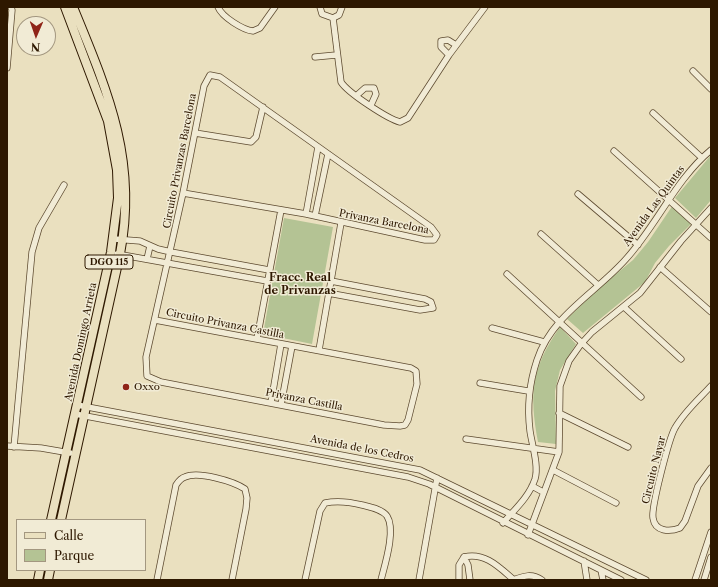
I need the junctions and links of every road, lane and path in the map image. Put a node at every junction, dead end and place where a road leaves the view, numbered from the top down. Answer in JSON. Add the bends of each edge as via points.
{"nodes":[{"id":1,"x":66,"y":7,"type":"edge"},
{"id":2,"x":218,"y":7,"type":"edge"},
{"id":3,"x":275,"y":7,"type":"edge"},
{"id":4,"x":320,"y":7,"type":"edge"},
{"id":5,"x":342,"y":7,"type":"edge"},
{"id":6,"x":485,"y":7,"type":"edge"},
{"id":7,"x":13,"y":8,"type":"edge"},
{"id":8,"x":333,"y":18,"type":"junction"},
{"id":9,"x":456,"y":46,"type":"junction"},
{"id":10,"x":336,"y":55,"type":"junction"},
{"id":11,"x":449,"y":55,"type":"junction"},
{"id":12,"x":314,"y":57,"type":"dead end"},
{"id":13,"x":7,"y":68,"type":"edge"},
{"id":14,"x":693,"y":71,"type":"dead end"},
{"id":15,"x":210,"y":75,"type":"joint"},
{"id":16,"x":711,"y":89,"type":"edge"},
{"id":17,"x":356,"y":96,"type":"junction"},
{"id":18,"x":370,"y":105,"type":"junction"},
{"id":19,"x":263,"y":107,"type":"junction"},
{"id":20,"x":653,"y":113,"type":"dead end"},
{"id":21,"x":195,"y":133,"type":"junction"},
{"id":22,"x":318,"y":147,"type":"junction"},
{"id":23,"x":711,"y":150,"type":"edge"},
{"id":24,"x":614,"y":151,"type":"dead end"},
{"id":25,"x":328,"y":154,"type":"junction"},
{"id":26,"x":702,"y":158,"type":"junction"},
{"id":27,"x":64,"y":185,"type":"dead end"},
{"id":28,"x":183,"y":193,"type":"junction"},
{"id":29,"x":578,"y":194,"type":"dead end"},
{"id":30,"x":669,"y":200,"type":"junction"},
{"id":31,"x":711,"y":208,"type":"edge"},
{"id":32,"x":281,"y":210,"type":"junction"},
{"id":33,"x":306,"y":214,"type":"junction"},
{"id":34,"x":315,"y":216,"type":"junction"},
{"id":35,"x":341,"y":223,"type":"junction"},
{"id":36,"x":697,"y":225,"type":"junction"},
{"id":37,"x":541,"y":234,"type":"dead end"},
{"id":38,"x":711,"y":238,"type":"edge"},
{"id":39,"x":114,"y":239,"type":"junction"},
{"id":40,"x":122,"y":240,"type":"junction"},
{"id":41,"x":150,"y":246,"type":"junction"},
{"id":42,"x":638,"y":246,"type":"junction"},
{"id":43,"x":111,"y":252,"type":"junction"},
{"id":44,"x":171,"y":252,"type":"junction"},
{"id":45,"x":120,"y":254,"type":"junction"},
{"id":46,"x":147,"y":259,"type":"junction"},
{"id":47,"x":168,"y":262,"type":"junction"},
{"id":48,"x":660,"y":267,"type":"junction"},
{"id":49,"x":269,"y":270,"type":"junction"},
{"id":50,"x":507,"y":274,"type":"dead end"},
{"id":51,"x":331,"y":280,"type":"junction"},
{"id":52,"x":267,"y":281,"type":"junction"},
{"id":53,"x":598,"y":285,"type":"junction"},
{"id":54,"x":328,"y":293,"type":"junction"},
{"id":55,"x":624,"y":307,"type":"junction"},
{"id":56,"x":711,"y":312,"type":"edge"},
{"id":57,"x":155,"y":320,"type":"junction"},
{"id":58,"x":559,"y":321,"type":"junction"},
{"id":59,"x":492,"y":328,"type":"dead end"},
{"id":60,"x":257,"y":339,"type":"junction"},
{"id":61,"x":544,"y":342,"type":"junction"},
{"id":62,"x":281,"y":344,"type":"junction"},
{"id":63,"x":581,"y":344,"type":"junction"},
{"id":64,"x":292,"y":346,"type":"junction"},
{"id":65,"x":319,"y":350,"type":"junction"},
{"id":66,"x":681,"y":359,"type":"dead end"},
{"id":67,"x":480,"y":383,"type":"dead end"},
{"id":68,"x":711,"y":386,"type":"edge"},
{"id":69,"x":528,"y":392,"type":"junction"},
{"id":70,"x":641,"y":397,"type":"dead end"},
{"id":71,"x":271,"y":403,"type":"junction"},
{"id":72,"x":77,"y":405,"type":"junction"},
{"id":73,"x":281,"y":405,"type":"junction"},
{"id":74,"x":86,"y":406,"type":"junction"},
{"id":75,"x":559,"y":413,"type":"junction"},
{"id":76,"x":75,"y":414,"type":"junction"},
{"id":77,"x":84,"y":415,"type":"junction"},
{"id":78,"x":466,"y":439,"type":"dead end"},
{"id":79,"x":7,"y":446,"type":"edge"},
{"id":80,"x":14,"y":447,"type":"junction"},
{"id":81,"x":628,"y":447,"type":"dead end"},
{"id":82,"x":533,"y":449,"type":"junction"},
{"id":83,"x":66,"y":452,"type":"junction"},
{"id":84,"x":558,"y":452,"type":"junction"},
{"id":85,"x":76,"y":455,"type":"junction"},
{"id":86,"x":711,"y":468,"type":"edge"},
{"id":87,"x":553,"y":470,"type":"junction"},
{"id":88,"x":437,"y":478,"type":"junction"},
{"id":89,"x":532,"y":486,"type":"junction"},
{"id":90,"x":435,"y":488,"type":"junction"},
{"id":91,"x":543,"y":492,"type":"junction"},
{"id":92,"x":616,"y":503,"type":"dead end"},
{"id":93,"x":511,"y":514,"type":"junction"},
{"id":94,"x":51,"y":519,"type":"edge"},
{"id":95,"x":61,"y":519,"type":"edge"},
{"id":96,"x":503,"y":523,"type":"junction"},
{"id":97,"x":533,"y":524,"type":"junction"},
{"id":98,"x":711,"y":532,"type":"edge"},
{"id":99,"x":528,"y":535,"type":"junction"},
{"id":100,"x":464,"y":557,"type":"junction"},
{"id":101,"x":711,"y":557,"type":"edge"},
{"id":102,"x":584,"y":561,"type":"junction"},
{"id":103,"x":601,"y":570,"type":"junction"},
{"id":104,"x":157,"y":580,"type":"edge"},
{"id":105,"x":232,"y":580,"type":"edge"},
{"id":106,"x":305,"y":580,"type":"edge"},
{"id":107,"x":381,"y":580,"type":"edge"},
{"id":108,"x":419,"y":580,"type":"edge"},
{"id":109,"x":459,"y":580,"type":"edge"},
{"id":110,"x":470,"y":580,"type":"edge"},
{"id":111,"x":514,"y":580,"type":"edge"},
{"id":112,"x":542,"y":580,"type":"edge"},
{"id":113,"x":587,"y":580,"type":"edge"},
{"id":114,"x":603,"y":580,"type":"edge"},
{"id":115,"x":621,"y":580,"type":"edge"},
{"id":116,"x":646,"y":580,"type":"edge"},
{"id":117,"x":695,"y":580,"type":"edge"},
{"id":118,"x":704,"y":580,"type":"edge"}],
"edges":[{"from":1,"to":39,"type":"main road","name":"Avenida Domingo Arrieta","number":"DGO 115","via":[[102,103],[112,142],[118,192]]},
{"from":1,"to":40,"type":"main road","name":"Avenida Domingo Arrieta","number":"DGO 115","via":[[108,95],[119,136],[126,190]]},
{"from":2,"to":3,"type":"street","via":[[222,13],[253,31],[260,28]]},
{"from":4,"to":8,"type":"street","via":[[322,14]]},
{"from":5,"to":8,"type":"street","via":[[339,16]]},
{"from":6,"to":9,"type":"street"},
{"from":7,"to":13,"type":"street"},
{"from":8,"to":10,"type":"street"},
{"from":9,"to":11,"type":"street"},
{"from":9,"to":11,"type":"street","via":[[448,40],[442,41],[441,47]]},
{"from":10,"to":12,"type":"street"},
{"from":10,"to":17,"type":"street","via":[[341,82]]},
{"from":11,"to":18,"type":"street","via":[[404,121],[396,121]]},
{"from":14,"to":16,"type":"street"},
{"from":15,"to":19,"type":"street","name":"Privanza Barcelona","via":[[220,77]]},
{"from":15,"to":21,"type":"street","name":"Circuito Privanzas Barcelona","via":[[204,86]]},
{"from":17,"to":18,"type":"street"},
{"from":17,"to":18,"type":"street","via":[[365,88],[374,88],[376,94]]},
{"from":19,"to":21,"type":"street","via":[[256,137],[251,142]]},
{"from":19,"to":22,"type":"street","name":"Privanza Barcelona"},
{"from":20,"to":26,"type":"street"},
{"from":21,"to":28,"type":"street","name":"Circuito Privanzas Barcelona"},
{"from":22,"to":25,"type":"street","name":"Privanza Barcelona"},
{"from":22,"to":33,"type":"street"},
{"from":23,"to":26,"type":"street","name":"Avenida Las Quintas"},
{"from":24,"to":30,"type":"street"},
{"from":25,"to":34,"type":"street"},
{"from":25,"to":35,"type":"street","name":"Privanza Barcelona","via":[[431,227],[437,235],[434,240],[425,240]]},
{"from":26,"to":30,"type":"street","name":"Avenida Las Quintas","via":[[678,185]]},
{"from":27,"to":80,"type":"street","via":[[39,228],[32,252]]},
{"from":28,"to":32,"type":"street","name":"Privanza Barcelona"},
{"from":28,"to":44,"type":"street","name":"Circuito Privanzas Barcelona"},
{"from":29,"to":42,"type":"street"},
{"from":30,"to":36,"type":"street"},
{"from":30,"to":42,"type":"street","name":"Avenida Las Quintas"},
{"from":31,"to":36,"type":"street"},
{"from":32,"to":33,"type":"street","name":"Privanza Barcelona"},
{"from":32,"to":49,"type":"street"},
{"from":33,"to":34,"type":"street","name":"Privanza Barcelona"},
{"from":34,"to":35,"type":"street","name":"Privanza Barcelona"},
{"from":35,"to":51,"type":"street"},
{"from":36,"to":38,"type":"street"},
{"from":36,"to":48,"type":"street"},
{"from":37,"to":53,"type":"street"},
{"from":39,"to":40,"type":"street"},
{"from":39,"to":43,"type":"main road","name":"Avenida Domingo Arrieta","number":"DGO 115"},
{"from":40,"to":41,"type":"street","via":[[140,241]]},
{"from":40,"to":45,"type":"main road","name":"Avenida Domingo Arrieta","number":"DGO 115"},
{"from":41,"to":44,"type":"street"},
{"from":41,"to":46,"type":"street"},
{"from":42,"to":53,"type":"street","name":"Avenida Las Quintas"},
{"from":43,"to":45,"type":"street"},
{"from":43,"to":72,"type":"main road","name":"Avenida Domingo Arrieta","number":"DGO 115"},
{"from":44,"to":47,"type":"street","name":"Privanza Castilla"},
{"from":44,"to":49,"type":"street"},
{"from":45,"to":46,"type":"street"},
{"from":45,"to":74,"type":"main road","name":"Avenida Domingo Arrieta","number":"DGO 115"},
{"from":46,"to":47,"type":"street"},
{"from":47,"to":52,"type":"street"},
{"from":47,"to":57,"type":"street","name":"Privanza Castilla"},
{"from":48,"to":55,"type":"street","via":[[640,293]]},
{"from":48,"to":56,"type":"street"},
{"from":49,"to":52,"type":"street"},
{"from":50,"to":58,"type":"street"},
{"from":51,"to":54,"type":"street"},
{"from":51,"to":54,"type":"street","via":[[425,299],[431,302],[432,308],[420,310]]},
{"from":52,"to":60,"type":"street"},
{"from":53,"to":58,"type":"street","name":"Avenida Las Quintas"},
{"from":54,"to":65,"type":"street"},
{"from":55,"to":63,"type":"street"},
{"from":55,"to":66,"type":"street"},
{"from":57,"to":60,"type":"street","name":"Circuito Privanza Castilla"},
{"from":57,"to":71,"type":"street","name":"Privanza Castilla","via":[[145,368],[147,376],[152,380]]},
{"from":58,"to":61,"type":"street","name":"Avenida Las Quintas"},
{"from":58,"to":63,"type":"street"},
{"from":59,"to":61,"type":"street"},
{"from":60,"to":62,"type":"street","name":"Circuito Privanza Castilla"},
{"from":61,"to":69,"type":"street","name":"Avenida Las Quintas"},
{"from":62,"to":64,"type":"street","name":"Circuito Privanza Castilla"},
{"from":62,"to":71,"type":"street"},
{"from":63,"to":70,"type":"street"},
{"from":63,"to":75,"type":"street","via":[[563,373]]},
{"from":64,"to":65,"type":"street","name":"Privanza Castilla"},
{"from":64,"to":73,"type":"street"},
{"from":65,"to":73,"type":"street","name":"Privanza Castilla","via":[[403,366],[416,371],[417,384],[405,425],[384,425]]},
{"from":67,"to":69,"type":"street"},
{"from":68,"to":86,"type":"street","name":"Circuito Nayar","via":[[674,429],[654,506],[652,518],[655,524],[668,531],[680,528],[698,486]]},
{"from":69,"to":82,"type":"street","name":"Avenida Las Quintas"},
{"from":71,"to":73,"type":"street","name":"Privanza Castilla"},
{"from":72,"to":74,"type":"street","name":"Avenida de los Cedros"},
{"from":72,"to":76,"type":"main road","name":"Avenida Domingo Arrieta","number":"DGO 115"},
{"from":74,"to":77,"type":"main road","name":"Avenida Domingo Arrieta","number":"DGO 115"},
{"from":74,"to":88,"type":"street","name":"Avenida de los Cedros","via":[[409,467]]},
{"from":75,"to":81,"type":"street"},
{"from":75,"to":84,"type":"street"},
{"from":76,"to":77,"type":"street","name":"Avenida de los Cedros"},
{"from":76,"to":83,"type":"main road","name":"Avenida Domingo Arrieta","number":"DGO 115"},
{"from":77,"to":85,"type":"main road","name":"Avenida Domingo Arrieta","number":"DGO 115"},
{"from":77,"to":90,"type":"street","name":"Avenida de los Cedros","via":[[408,477]]},
{"from":78,"to":82,"type":"street"},
{"from":79,"to":80,"type":"street"},
{"from":80,"to":83,"type":"street"},
{"from":82,"to":84,"type":"street"},
{"from":82,"to":89,"type":"street","name":"Avenida Las Quintas","via":[[536,478]]},
{"from":83,"to":85,"type":"street"},
{"from":83,"to":94,"type":"main road","name":"Avenida Domingo Arrieta","number":"DGO 115"},
{"from":84,"to":87,"type":"street"},
{"from":85,"to":95,"type":"main road","name":"Avenida Domingo Arrieta","number":"DGO 115"},
{"from":87,"to":91,"type":"street"},
{"from":87,"to":92,"type":"street"},
{"from":88,"to":90,"type":"street"},
{"from":88,"to":93,"type":"street","name":"Avenida de los Cedros"},
{"from":89,"to":91,"type":"street"},
{"from":89,"to":93,"type":"street","via":[[522,504]]},
{"from":90,"to":96,"type":"street","name":"Avenida de los Cedros"},
{"from":90,"to":108,"type":"street"},
{"from":91,"to":97,"type":"street"},
{"from":93,"to":96,"type":"street"},
{"from":93,"to":97,"type":"street","name":"Avenida de los Cedros"},
{"from":96,"to":99,"type":"street","name":"Avenida de los Cedros"},
{"from":97,"to":99,"type":"street"},
{"from":97,"to":116,"type":"street","name":"Avenida de los Cedros"},
{"from":98,"to":117,"type":"street"},
{"from":99,"to":102,"type":"street","name":"Avenida de los Cedros"},
{"from":100,"to":109,"type":"street","via":[[459,565]]},
{"from":100,"to":110,"type":"street"},
{"from":100,"to":111,"type":"street","via":[[478,555],[487,559]]},
{"from":101,"to":118,"type":"street"},
{"from":102,"to":103,"type":"street","name":"Avenida de los Cedros"},
{"from":102,"to":113,"type":"street"},
{"from":103,"to":114,"type":"street"},
{"from":103,"to":115,"type":"street","name":"Avenida de los Cedros"},
{"from":104,"to":105,"type":"street","via":[[176,485],[184,477],[191,476],[229,481],[245,489],[246,509]]},
{"from":106,"to":107,"type":"street","via":[[320,511],[325,503],[333,501],[369,506],[387,515],[391,530]]},
{"from":111,"to":112,"type":"street","via":[[536,576]]}]}
